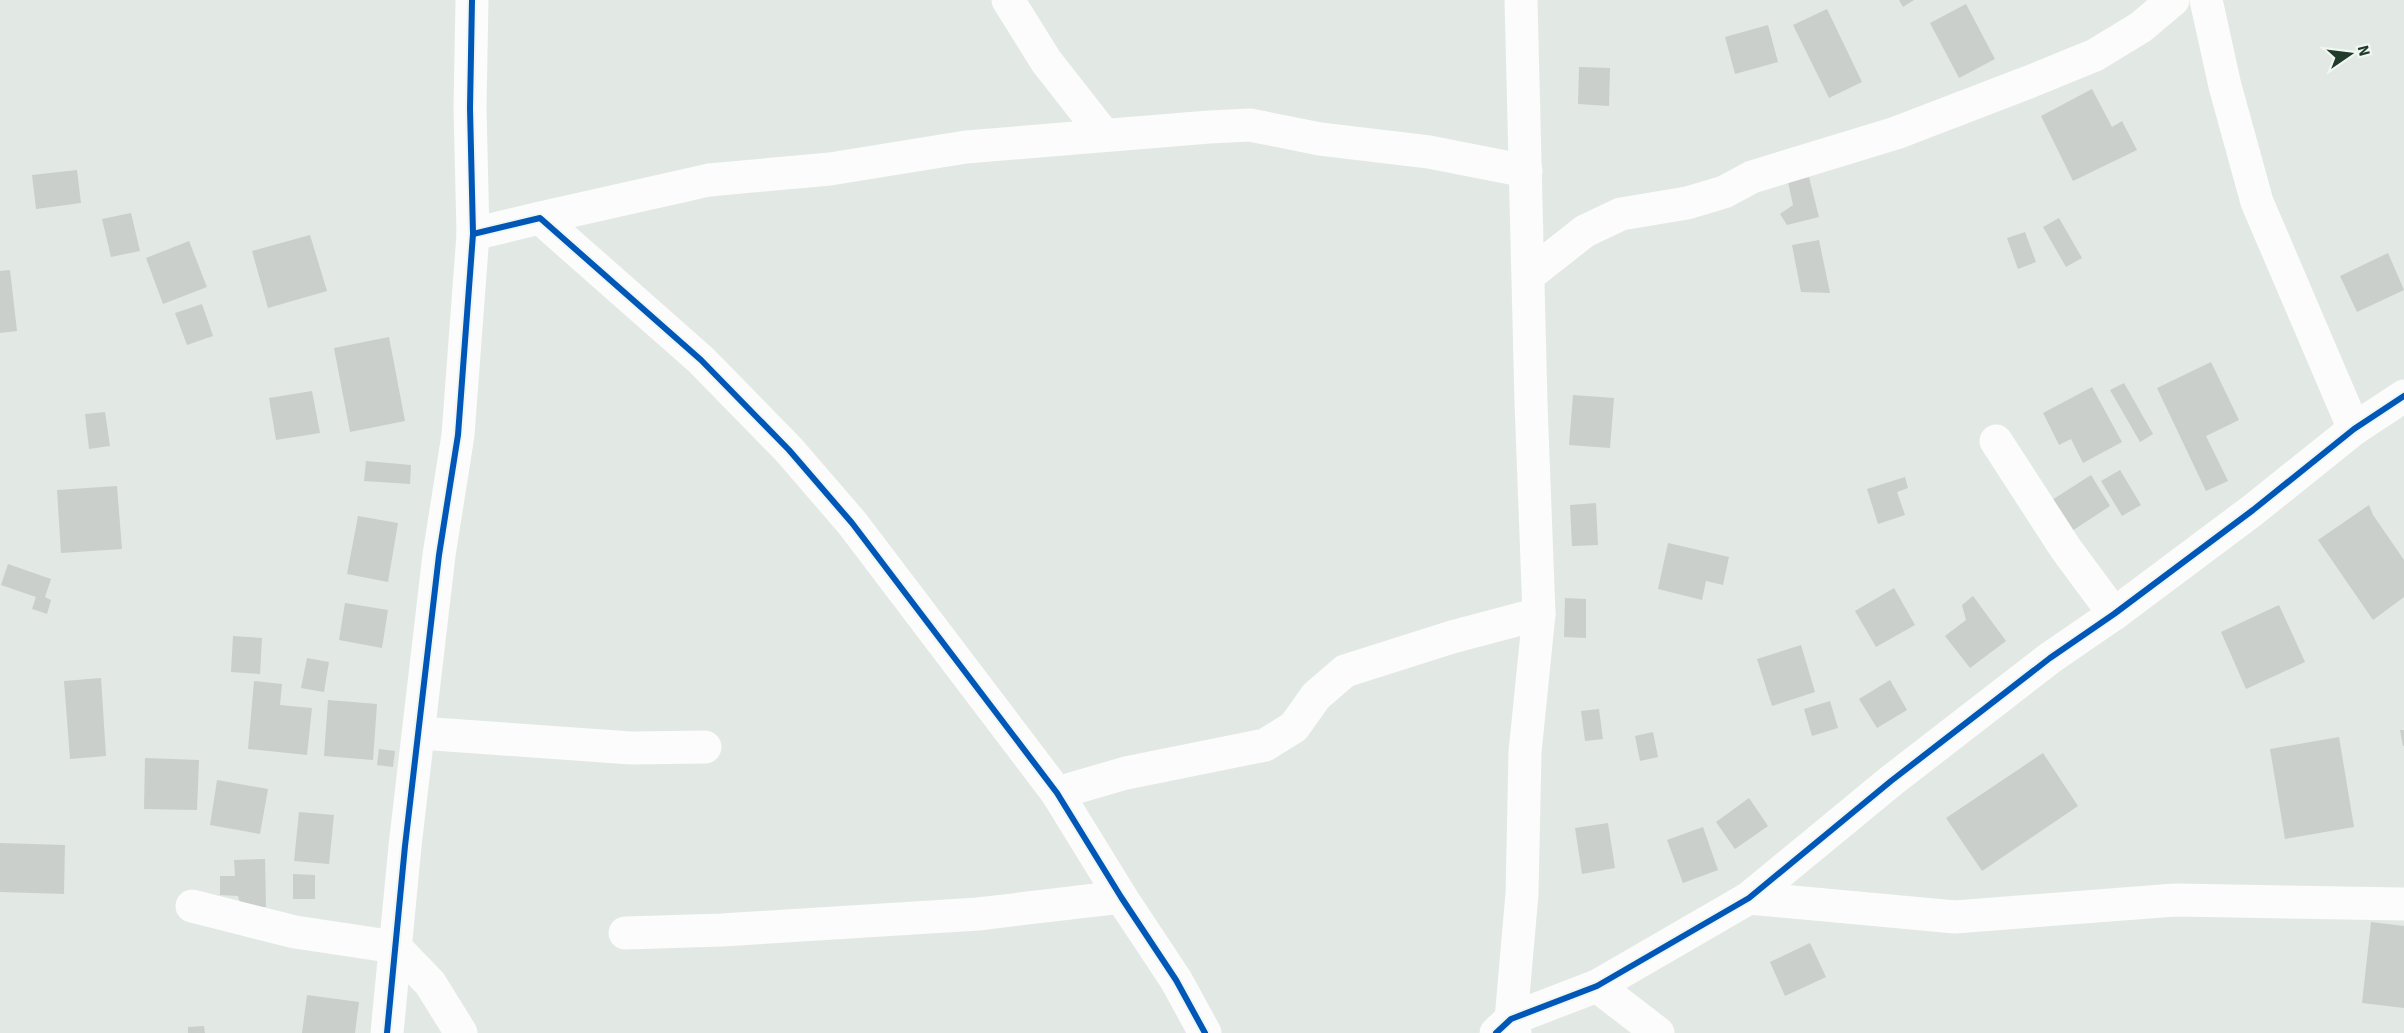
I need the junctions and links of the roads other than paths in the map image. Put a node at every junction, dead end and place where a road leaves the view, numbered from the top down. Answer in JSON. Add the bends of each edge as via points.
{"nodes":[{"id":1,"x":472,"y":0,"type":"edge"},
{"id":2,"x":1008,"y":0,"type":"edge"},
{"id":3,"x":1521,"y":0,"type":"edge"},
{"id":4,"x":2173,"y":0,"type":"edge"},
{"id":5,"x":2206,"y":0,"type":"edge"},
{"id":6,"x":1104,"y":135,"type":"junction"},
{"id":7,"x":1526,"y":171,"type":"junction"},
{"id":8,"x":540,"y":218,"type":"junction"},
{"id":9,"x":473,"y":234,"type":"junction"},
{"id":10,"x":1529,"y":275,"type":"junction"},
{"id":11,"x":2404,"y":396,"type":"edge"},
{"id":12,"x":2354,"y":429,"type":"junction"},
{"id":13,"x":1996,"y":441,"type":"dead end"},
{"id":14,"x":1539,"y":614,"type":"junction"},
{"id":15,"x":2114,"y":614,"type":"junction"},
{"id":16,"x":420,"y":733,"type":"junction"},
{"id":17,"x":705,"y":747,"type":"dead end"},
{"id":18,"x":1057,"y":793,"type":"junction"},
{"id":19,"x":1121,"y":897,"type":"junction"},
{"id":20,"x":1749,"y":898,"type":"junction"},
{"id":21,"x":2404,"y":904,"type":"edge"},
{"id":22,"x":192,"y":906,"type":"dead end"},
{"id":23,"x":625,"y":933,"type":"dead end"},
{"id":24,"x":395,"y":946,"type":"junction"},
{"id":25,"x":1597,"y":986,"type":"junction"},
{"id":26,"x":1507,"y":1028,"type":"edge"},
{"id":27,"x":387,"y":1033,"type":"edge"},
{"id":28,"x":460,"y":1033,"type":"edge"},
{"id":29,"x":1205,"y":1033,"type":"edge"},
{"id":30,"x":1658,"y":1033,"type":"edge"}],
"edges":[{"from":1,"to":9,"type":"street"},
{"from":2,"to":6,"type":"street","via":[[1046,61]]},
{"from":3,"to":7,"type":"street"},
{"from":4,"to":10,"type":"street","via":[[2141,27],[2095,55],[1896,133],[1752,177],[1724,192],[1687,203],[1621,214],[1585,231]]},
{"from":5,"to":12,"type":"street","via":[[2257,202]]},
{"from":6,"to":7,"type":"street","via":[[1250,126],[1429,152]]},
{"from":6,"to":8,"type":"street","via":[[966,147],[830,169],[709,180]]},
{"from":7,"to":10,"type":"street"},
{"from":8,"to":9,"type":"street"},
{"from":8,"to":18,"type":"street","via":[[701,360],[789,450],[852,523]]},
{"from":9,"to":16,"type":"street","via":[[458,435],[439,555]]},
{"from":10,"to":14,"type":"street"},
{"from":11,"to":12,"type":"street"},
{"from":12,"to":15,"type":"street"},
{"from":13,"to":15,"type":"street","via":[[2066,549]]},
{"from":14,"to":18,"type":"street","via":[[1345,671],[1316,696],[1294,727],[1265,745],[1126,773]]},
{"from":14,"to":26,"type":"street","via":[[1525,752],[1522,894]]},
{"from":15,"to":20,"type":"street","via":[[2050,658],[1891,781]]},
{"from":16,"to":17,"type":"street","via":[[631,748]]},
{"from":16,"to":24,"type":"street"},
{"from":18,"to":19,"type":"street"},
{"from":19,"to":23,"type":"street","via":[[978,915]]},
{"from":19,"to":29,"type":"street","via":[[1176,980]]},
{"from":20,"to":21,"type":"street","via":[[1955,917],[2175,900]]},
{"from":20,"to":25,"type":"street"},
{"from":22,"to":24,"type":"street","via":[[295,932]]},
{"from":24,"to":27,"type":"street"},
{"from":24,"to":28,"type":"street","via":[[430,983]]},
{"from":25,"to":26,"type":"street"},
{"from":25,"to":30,"type":"street"}]}
